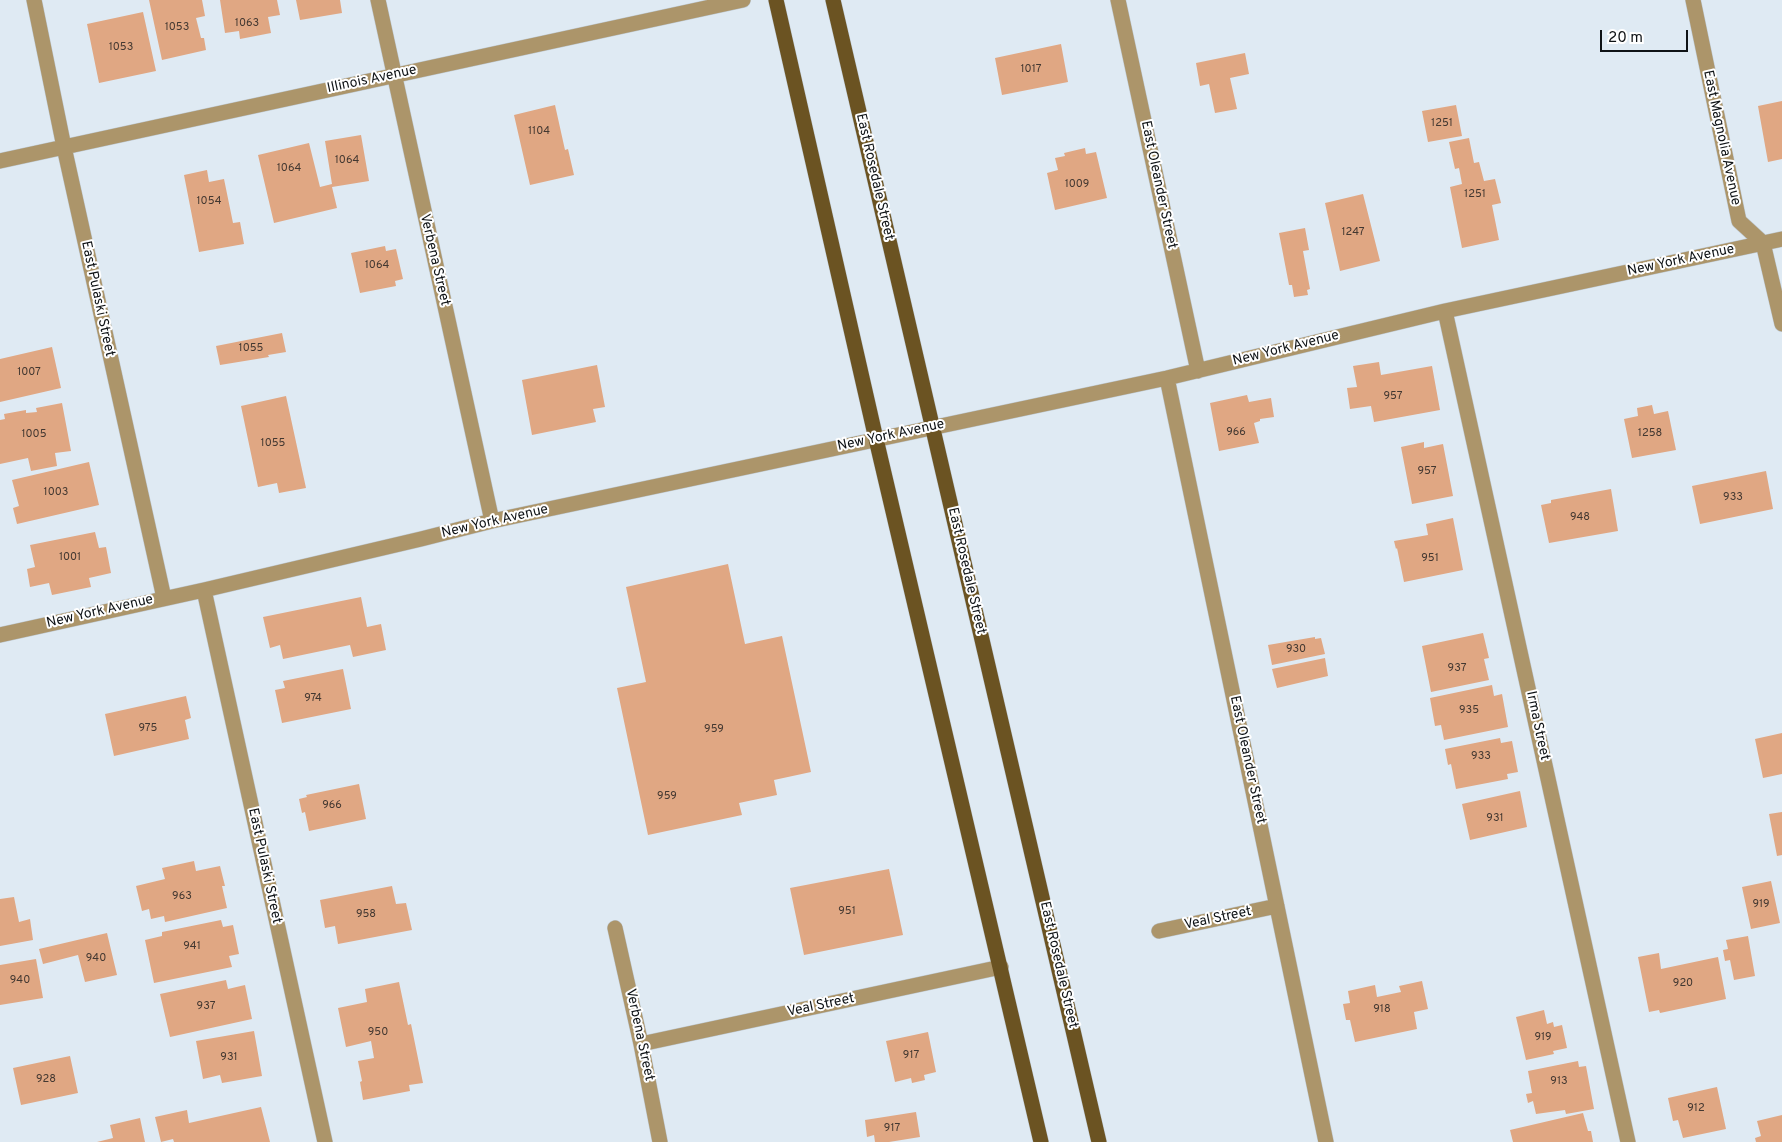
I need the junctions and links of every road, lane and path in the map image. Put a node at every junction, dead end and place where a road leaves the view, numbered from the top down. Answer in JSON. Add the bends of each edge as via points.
{"nodes":[{"id":1,"x":34,"y":0,"type":"edge"},
{"id":2,"x":378,"y":0,"type":"edge"},
{"id":3,"x":743,"y":0,"type":"edge"},
{"id":4,"x":776,"y":0,"type":"edge"},
{"id":5,"x":833,"y":0,"type":"edge"},
{"id":6,"x":1118,"y":0,"type":"edge"},
{"id":7,"x":1692,"y":0,"type":"edge"},
{"id":8,"x":393,"y":76,"type":"junction"},
{"id":9,"x":64,"y":147,"type":"junction"},
{"id":10,"x":0,"y":161,"type":"edge"},
{"id":11,"x":1782,"y":239,"type":"edge"},
{"id":12,"x":1764,"y":243,"type":"junction"},
{"id":13,"x":1445,"y":311,"type":"junction"},
{"id":14,"x":1782,"y":324,"type":"edge"},
{"id":15,"x":1198,"y":371,"type":"junction"},
{"id":16,"x":1167,"y":378,"type":"junction"},
{"id":17,"x":932,"y":427,"type":"junction"},
{"id":18,"x":876,"y":439,"type":"junction"},
{"id":19,"x":492,"y":521,"type":"junction"},
{"id":20,"x":204,"y":590,"type":"junction"},
{"id":21,"x":164,"y":598,"type":"junction"},
{"id":22,"x":0,"y":635,"type":"edge"},
{"id":23,"x":1277,"y":906,"type":"junction"},
{"id":24,"x":616,"y":928,"type":"dead end"},
{"id":25,"x":1158,"y":931,"type":"dead end"},
{"id":26,"x":1001,"y":967,"type":"junction"},
{"id":27,"x":641,"y":1044,"type":"junction"},
{"id":28,"x":324,"y":1142,"type":"edge"},
{"id":29,"x":660,"y":1142,"type":"edge"},
{"id":30,"x":1041,"y":1142,"type":"edge"},
{"id":31,"x":1099,"y":1142,"type":"edge"},
{"id":32,"x":1326,"y":1142,"type":"edge"},
{"id":33,"x":1628,"y":1142,"type":"edge"}],
"edges":[{"from":1,"to":9,"type":"street","name":"East Pulaski Street"},
{"from":2,"to":8,"type":"street","name":"Verbena Street"},
{"from":3,"to":8,"type":"street","name":"Illinois Avenue"},
{"from":4,"to":18,"type":"main road"},
{"from":5,"to":17,"type":"main road","name":"East Rosedale Street"},
{"from":6,"to":15,"type":"street","name":"East Oleander Street"},
{"from":7,"to":12,"type":"street","name":"East Magnolia Avenue","via":[[1739,221]]},
{"from":8,"to":9,"type":"street","name":"Illinois Avenue"},
{"from":8,"to":19,"type":"street","name":"Verbena Street"},
{"from":9,"to":10,"type":"street","name":"Illinois Avenue"},
{"from":9,"to":21,"type":"street","name":"East Pulaski Street"},
{"from":11,"to":12,"type":"street","name":"New York Avenue"},
{"from":12,"to":13,"type":"street","name":"New York Avenue"},
{"from":12,"to":14,"type":"street"},
{"from":13,"to":15,"type":"street","name":"New York Avenue"},
{"from":13,"to":33,"type":"street","name":"Irma Street"},
{"from":15,"to":16,"type":"street","name":"New York Avenue"},
{"from":16,"to":17,"type":"street","name":"New York Avenue"},
{"from":16,"to":23,"type":"street","name":"East Oleander Street"},
{"from":17,"to":18,"type":"street","name":"New York Avenue"},
{"from":17,"to":31,"type":"main road","name":"East Rosedale Street"},
{"from":18,"to":19,"type":"street","name":"New York Avenue"},
{"from":18,"to":26,"type":"main road"},
{"from":19,"to":20,"type":"street","name":"New York Avenue"},
{"from":20,"to":21,"type":"street","name":"New York Avenue"},
{"from":20,"to":28,"type":"street","name":"East Pulaski Street"},
{"from":21,"to":22,"type":"street","name":"New York Avenue"},
{"from":23,"to":25,"type":"street","name":"Veal Street"},
{"from":23,"to":32,"type":"street","name":"East Oleander Street"},
{"from":24,"to":27,"type":"street","name":"Verbena Street"},
{"from":26,"to":27,"type":"street","name":"Veal Street"},
{"from":26,"to":30,"type":"main road"},
{"from":27,"to":29,"type":"street","name":"Verbena Street"}]}
